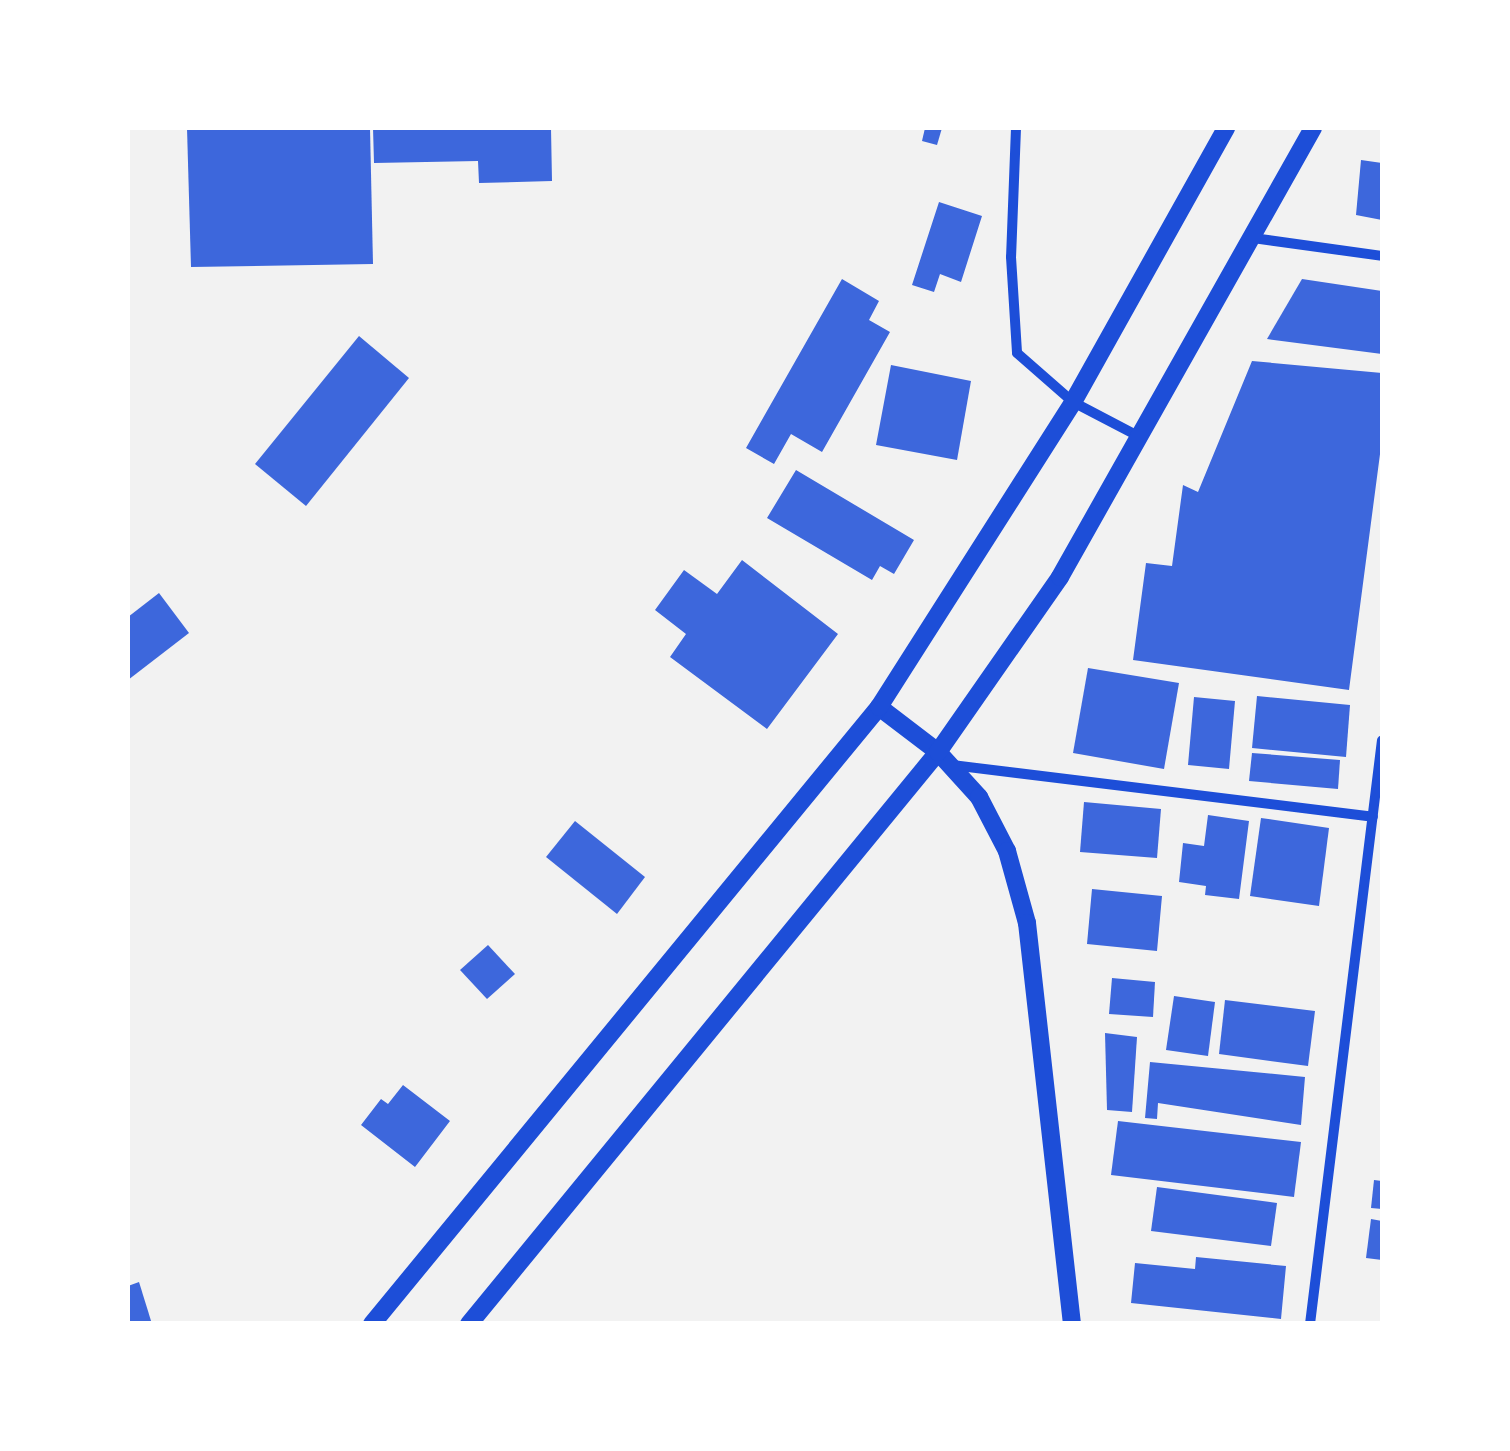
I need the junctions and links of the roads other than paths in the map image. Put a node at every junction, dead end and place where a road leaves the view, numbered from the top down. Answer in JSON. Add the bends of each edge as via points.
{"nodes":[{"id":1,"x":1016,"y":128,"type":"edge"},
{"id":2,"x":1226,"y":128,"type":"edge"},
{"id":3,"x":1313,"y":128,"type":"edge"},
{"id":4,"x":1253,"y":238,"type":"junction"},
{"id":5,"x":1382,"y":256,"type":"edge"},
{"id":6,"x":1072,"y":402,"type":"junction"},
{"id":7,"x":1142,"y":438,"type":"junction"},
{"id":8,"x":879,"y":707,"type":"junction"},
{"id":9,"x":1382,"y":740,"type":"edge"},
{"id":10,"x":944,"y":759,"type":"junction"},
{"id":11,"x":1372,"y":817,"type":"junction"},
{"id":12,"x":372,"y":1324,"type":"edge"},
{"id":13,"x":469,"y":1324,"type":"edge"},
{"id":14,"x":1072,"y":1324,"type":"edge"},
{"id":15,"x":1310,"y":1324,"type":"edge"}],
"edges":[{"from":1,"to":6,"type":"street","via":[[1011,257],[1017,353]]},
{"from":2,"to":6,"type":"street"},
{"from":3,"to":4,"type":"street"},
{"from":4,"to":5,"type":"street"},
{"from":4,"to":7,"type":"street"},
{"from":6,"to":7,"type":"street"},
{"from":6,"to":8,"type":"street"},
{"from":7,"to":10,"type":"street"},
{"from":8,"to":10,"type":"street"},
{"from":8,"to":12,"type":"street"},
{"from":9,"to":11,"type":"street"},
{"from":10,"to":11,"type":"street"},
{"from":10,"to":13,"type":"street"},
{"from":10,"to":14,"type":"street","via":[[979,796],[1007,851],[1027,923]]},
{"from":11,"to":15,"type":"street"}]}
